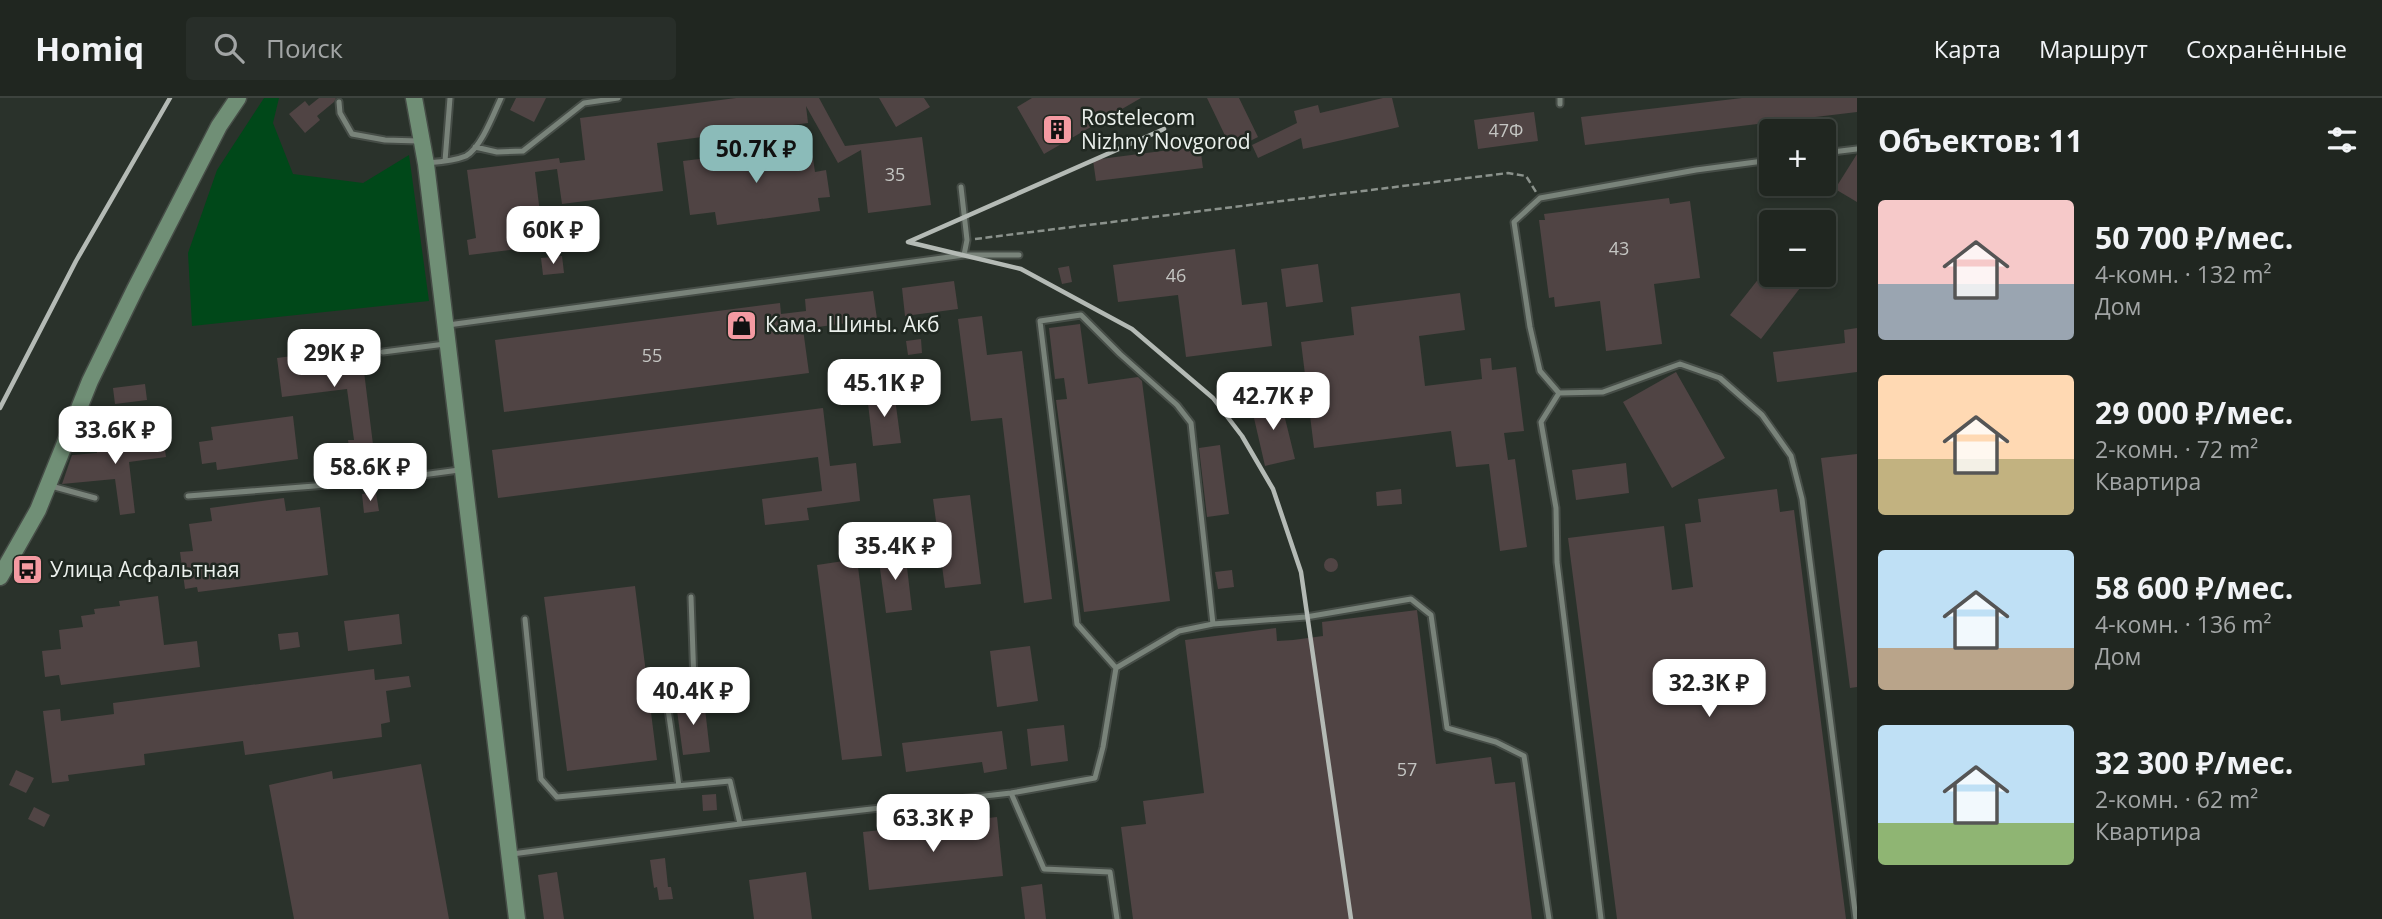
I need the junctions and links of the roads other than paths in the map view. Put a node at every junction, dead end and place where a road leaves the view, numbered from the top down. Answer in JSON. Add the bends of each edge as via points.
{"nodes":[{"id":1,"x":238,"y":98,"type":"edge"},
{"id":2,"x":414,"y":98,"type":"edge"},
{"id":3,"x":450,"y":98,"type":"edge"},
{"id":4,"x":501,"y":98,"type":"edge"},
{"id":5,"x":618,"y":98,"type":"edge"},
{"id":6,"x":339,"y":102,"type":"dead end"},
{"id":7,"x":422,"y":141,"type":"junction"},
{"id":8,"x":475,"y":147,"type":"junction"},
{"id":9,"x":1857,"y":149,"type":"edge"},
{"id":10,"x":1836,"y":152,"type":"edge"},
{"id":11,"x":445,"y":161,"type":"junction"},
{"id":12,"x":1759,"y":162,"type":"edge"},
{"id":13,"x":426,"y":164,"type":"junction"},
{"id":14,"x":961,"y":187,"type":"dead end"},
{"id":15,"x":1019,"y":255,"type":"dead end"},
{"id":16,"x":964,"y":256,"type":"junction"},
{"id":17,"x":445,"y":325,"type":"junction"},
{"id":18,"x":448,"y":344,"type":"junction"},
{"id":19,"x":383,"y":352,"type":"dead end"},
{"id":20,"x":1559,"y":393,"type":"junction"},
{"id":21,"x":462,"y":470,"type":"junction"},
{"id":22,"x":48,"y":485,"type":"junction"},
{"id":23,"x":188,"y":496,"type":"dead end"},
{"id":24,"x":95,"y":498,"type":"dead end"},
{"id":25,"x":0,"y":577,"type":"edge"},
{"id":26,"x":691,"y":597,"type":"dead end"},
{"id":27,"x":525,"y":619,"type":"dead end"},
{"id":28,"x":1213,"y":624,"type":"junction"},
{"id":29,"x":1116,"y":668,"type":"junction"},
{"id":30,"x":679,"y":786,"type":"junction"},
{"id":31,"x":1011,"y":793,"type":"junction"},
{"id":32,"x":740,"y":824,"type":"junction"},
{"id":33,"x":508,"y":855,"type":"junction"},
{"id":34,"x":517,"y":919,"type":"edge"},
{"id":35,"x":1117,"y":919,"type":"edge"},
{"id":36,"x":1549,"y":919,"type":"edge"},
{"id":37,"x":1601,"y":919,"type":"edge"},
{"id":38,"x":1856,"y":919,"type":"edge"}],
"edges":[{"from":1,"to":22,"type":"street","via":[[135,289]]},
{"from":2,"to":7,"type":"street"},
{"from":3,"to":11,"type":"lane"},
{"from":4,"to":8,"type":"lane"},
{"from":5,"to":8,"type":"lane","via":[[583,103],[523,151]]},
{"from":6,"to":7,"type":"lane","via":[[352,134]]},
{"from":7,"to":13,"type":"street"},
{"from":8,"to":11,"type":"lane","via":[[469,155]]},
{"from":9,"to":10,"type":"lane"},
{"from":11,"to":13,"type":"lane"},
{"from":12,"to":20,"type":"lane","via":[[1540,198],[1514,222],[1540,371]]},
{"from":13,"to":17,"type":"street"},
{"from":14,"to":16,"type":"lane","via":[[967,240]]},
{"from":15,"to":16,"type":"lane"},
{"from":16,"to":17,"type":"lane"},
{"from":17,"to":18,"type":"street"},
{"from":18,"to":19,"type":"lane"},
{"from":18,"to":21,"type":"street"},
{"from":20,"to":37,"type":"lane","via":[[1542,422],[1556,508],[1557,562]]},
{"from":20,"to":38,"type":"lane","via":[[1603,392],[1680,364],[1720,378],[1762,415],[1791,456],[1802,499]]},
{"from":21,"to":23,"type":"lane"},
{"from":21,"to":33,"type":"street"},
{"from":22,"to":24,"type":"lane"},
{"from":22,"to":25,"type":"street"},
{"from":26,"to":30,"type":"lane","via":[[694,683],[667,702]]},
{"from":27,"to":30,"type":"lane","via":[[541,779],[557,797]]},
{"from":28,"to":29,"type":"lane","via":[[1179,631]]},
{"from":28,"to":29,"type":"lane","via":[[1191,423],[1082,316],[1040,321],[1077,624]]},
{"from":28,"to":36,"type":"lane","via":[[1306,617],[1411,599],[1431,615],[1447,728],[1496,742],[1524,756]]},
{"from":29,"to":31,"type":"lane","via":[[1095,778]]},
{"from":30,"to":32,"type":"lane","via":[[730,781]]},
{"from":31,"to":32,"type":"lane"},
{"from":31,"to":35,"type":"lane","via":[[1044,869],[1111,872]]},
{"from":32,"to":33,"type":"lane"},
{"from":33,"to":34,"type":"street"}]}
